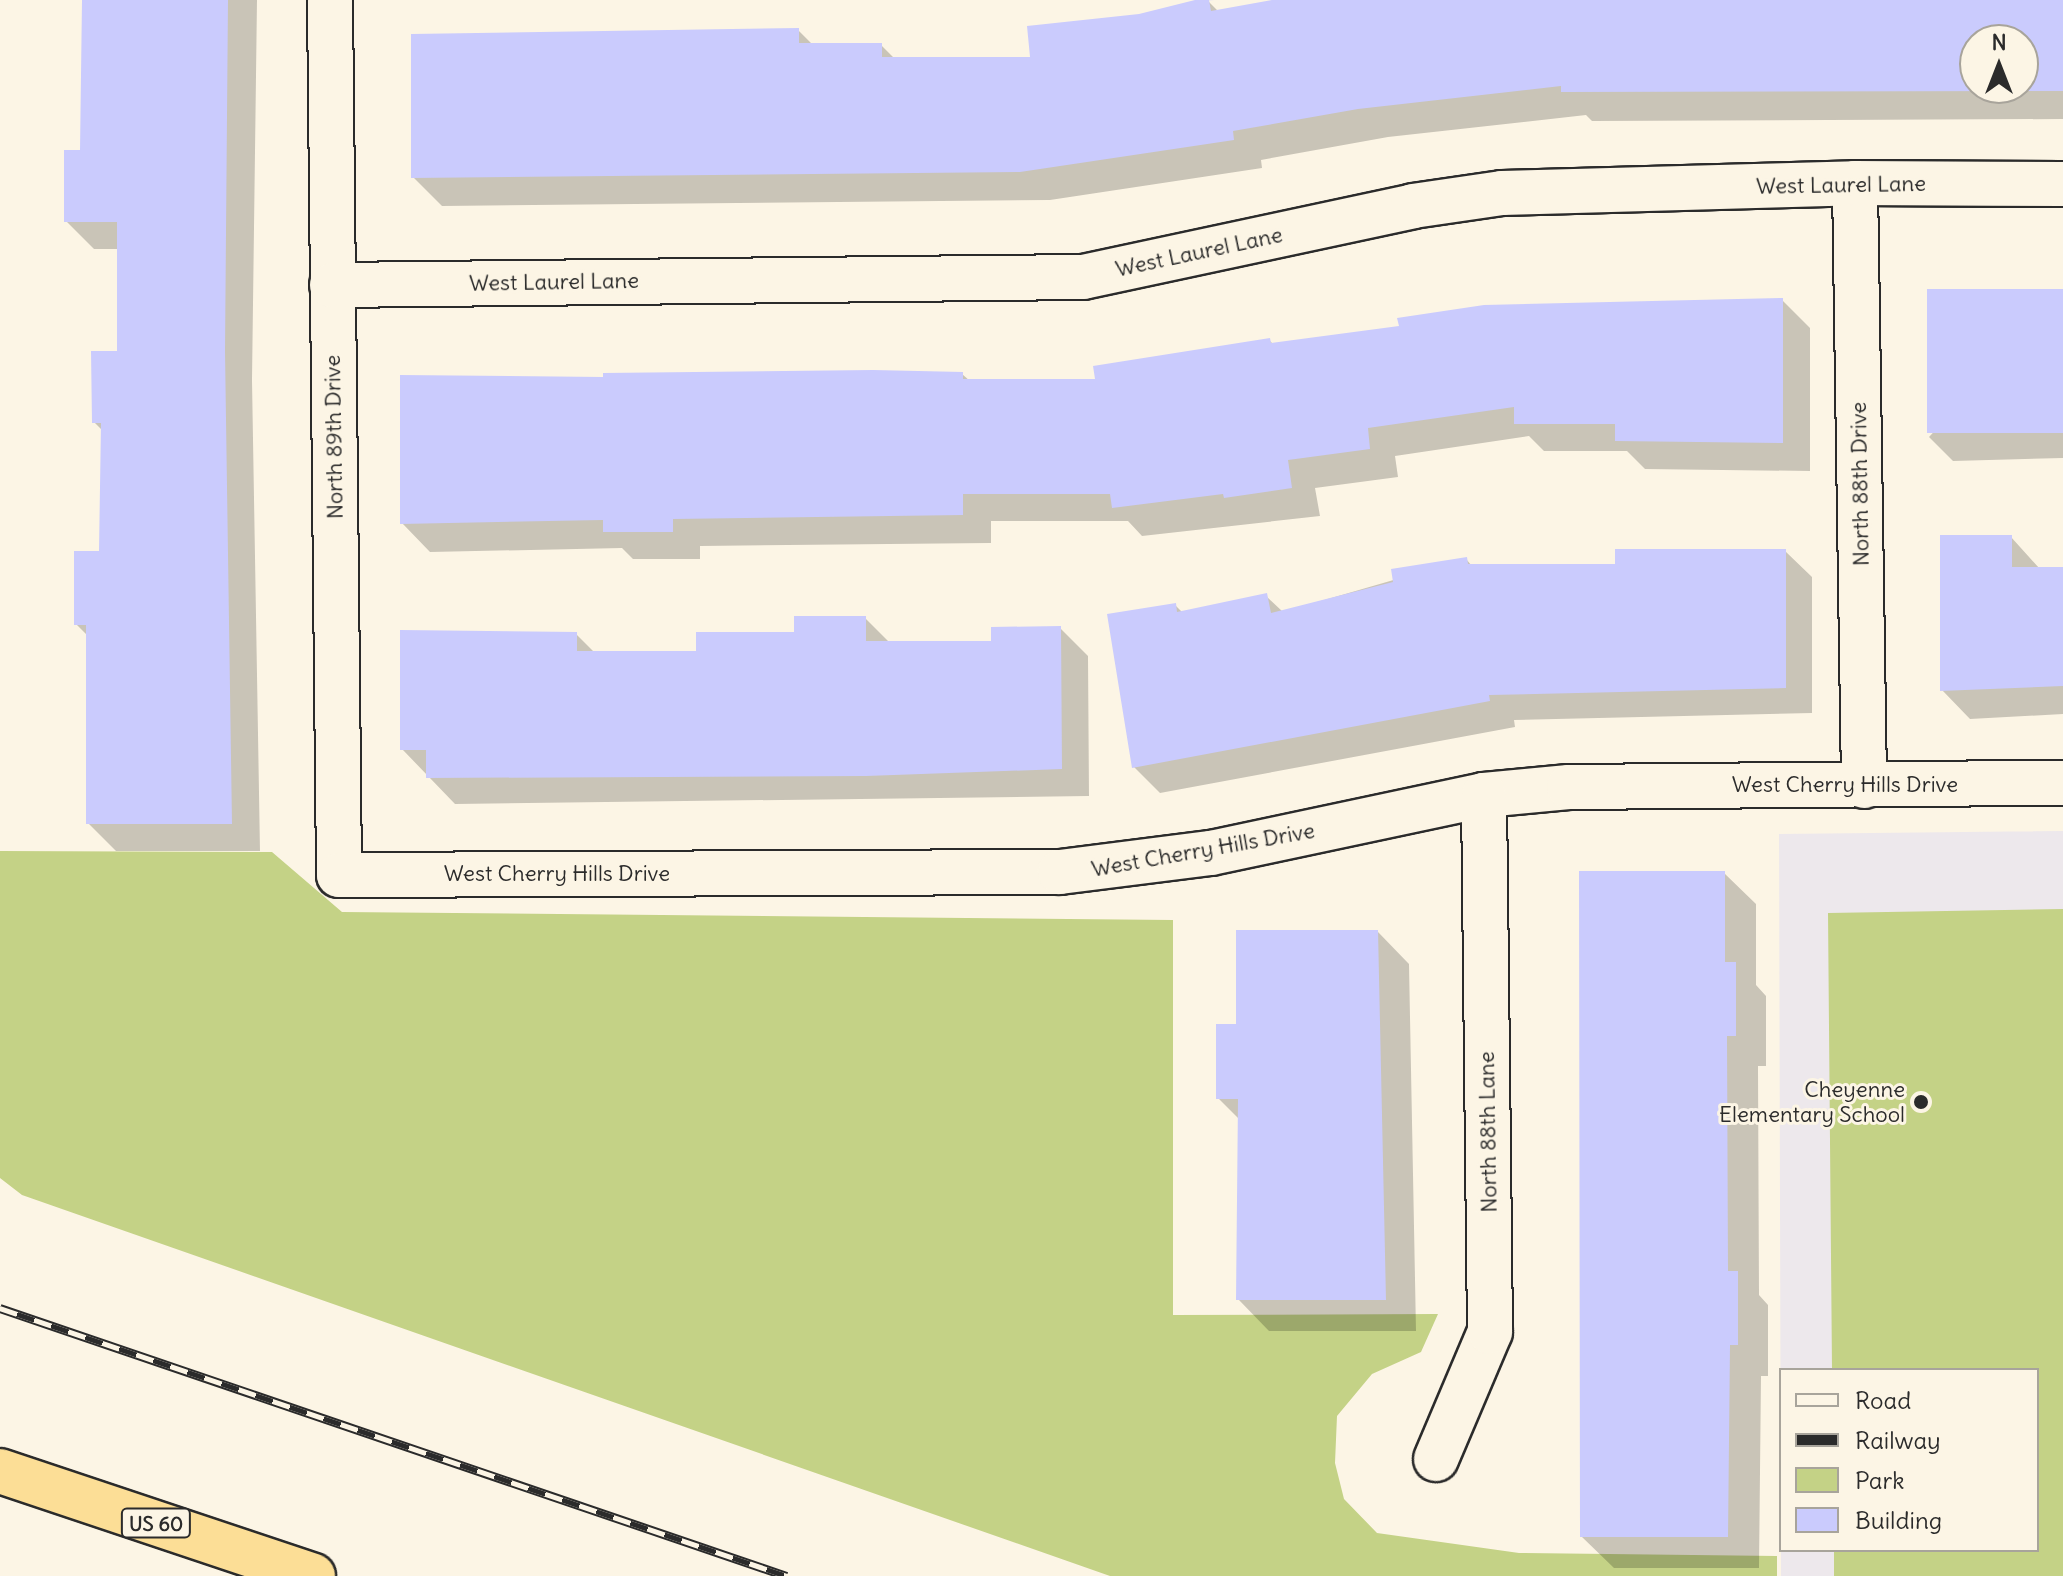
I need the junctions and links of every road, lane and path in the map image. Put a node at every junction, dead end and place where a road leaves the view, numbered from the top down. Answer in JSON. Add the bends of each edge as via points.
{"nodes":[{"id":1,"x":330,"y":0,"type":"edge"},
{"id":2,"x":1855,"y":183,"type":"junction"},
{"id":3,"x":2063,"y":184,"type":"edge"},
{"id":4,"x":332,"y":285,"type":"junction"},
{"id":5,"x":2063,"y":783,"type":"edge"},
{"id":6,"x":1864,"y":786,"type":"junction"},
{"id":7,"x":1484,"y":795,"type":"junction"},
{"id":8,"x":339,"y":875,"type":"joint"},
{"id":9,"x":1436,"y":1459,"type":"dead end"},
{"id":10,"x":0,"y":1471,"type":"edge"},
{"id":11,"x":313,"y":1576,"type":"edge"}],
"edges":[{"from":1,"to":4,"type":"street","name":"North 89th Drive"},
{"from":2,"to":3,"type":"street","name":"West Laurel Lane"},
{"from":2,"to":4,"type":"street","name":"West Laurel Lane","via":[[1502,193],[1413,206],[1083,277]]},
{"from":2,"to":6,"type":"street","name":"North 88th Drive"},
{"from":4,"to":8,"type":"street","name":"North 89th Drive"},
{"from":5,"to":6,"type":"street","name":"West Cherry Hills Drive"},
{"from":6,"to":7,"type":"street","name":"West Cherry Hills Drive","via":[[1569,787]]},
{"from":7,"to":8,"type":"street","name":"West Cherry Hills Drive","via":[[1211,853],[1060,872]]},
{"from":7,"to":9,"type":"street","name":"North 88th Lane","via":[[1490,1332]]},
{"from":10,"to":11,"type":"highway","number":"US 60"}]}
